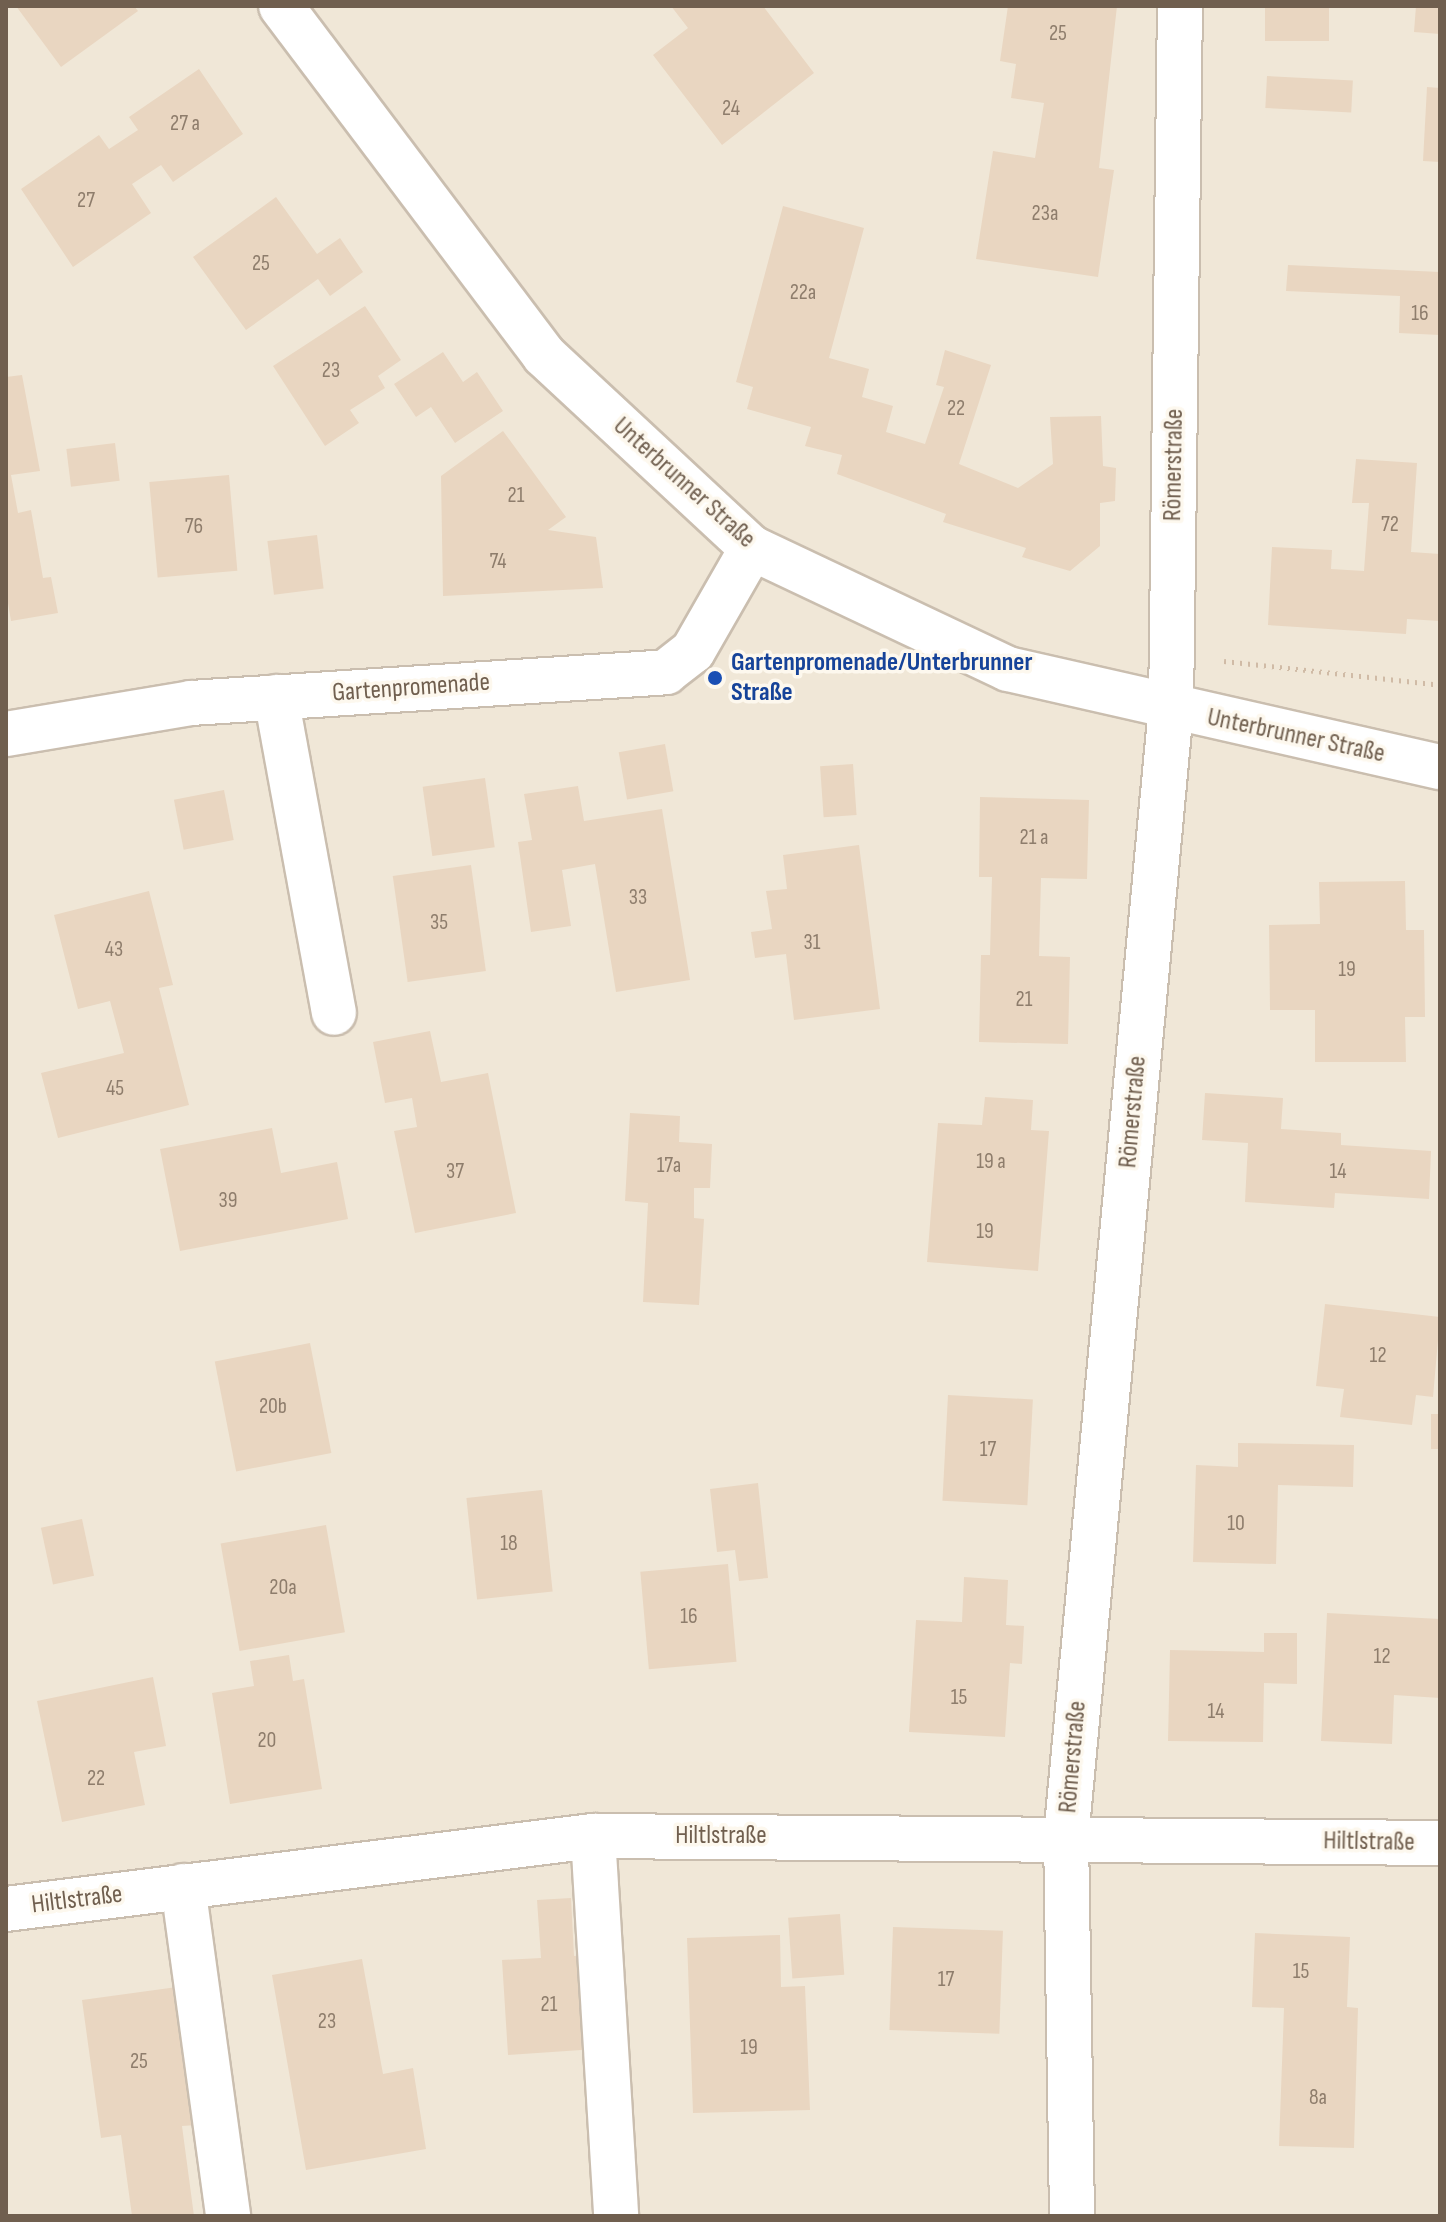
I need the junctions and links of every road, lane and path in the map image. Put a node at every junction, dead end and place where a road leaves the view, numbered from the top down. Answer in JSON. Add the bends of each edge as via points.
{"nodes":[{"id":1,"x":281,"y":6,"type":"edge"},
{"id":2,"x":1180,"y":6,"type":"edge"},
{"id":3,"x":752,"y":548,"type":"junction"},
{"id":4,"x":1172,"y":650,"type":"junction"},
{"id":5,"x":1440,"y":685,"type":"edge"},
{"id":6,"x":276,"y":697,"type":"junction"},
{"id":7,"x":1171,"y":709,"type":"junction"},
{"id":8,"x":6,"y":734,"type":"edge"},
{"id":9,"x":1440,"y":767,"type":"edge"},
{"id":10,"x":334,"y":1013,"type":"dead end"},
{"id":11,"x":593,"y":1836,"type":"junction"},
{"id":12,"x":1066,"y":1838,"type":"junction"},
{"id":13,"x":1440,"y":1843,"type":"edge"},
{"id":14,"x":183,"y":1886,"type":"junction"},
{"id":15,"x":6,"y":1909,"type":"edge"},
{"id":16,"x":228,"y":2216,"type":"edge"},
{"id":17,"x":616,"y":2216,"type":"edge"},
{"id":18,"x":1072,"y":2216,"type":"edge"}],
"edges":[{"from":1,"to":3,"type":"street","name":"Unterbrunner Straße","via":[[544,355]]},
{"from":2,"to":4,"type":"street","name":"Römerstraße"},
{"from":3,"to":6,"type":"street","name":"Gartenpromenade","via":[[693,651],[666,672]]},
{"from":3,"to":7,"type":"street","name":"Unterbrunner Straße","via":[[1008,669]]},
{"from":4,"to":5,"type":"path","via":[[1248,666]]},
{"from":4,"to":7,"type":"street","name":"Römerstraße"},
{"from":6,"to":8,"type":"street","name":"Gartenpromenade","via":[[191,703]]},
{"from":6,"to":10,"type":"street"},
{"from":7,"to":9,"type":"street","name":"Unterbrunner Straße"},
{"from":7,"to":12,"type":"street","name":"Römerstraße"},
{"from":11,"to":12,"type":"street","name":"Hiltlstraße"},
{"from":11,"to":14,"type":"street","name":"Hiltlstraße"},
{"from":11,"to":17,"type":"street"},
{"from":12,"to":13,"type":"street","name":"Hiltlstraße"},
{"from":12,"to":18,"type":"street","name":"Römerstraße"},
{"from":14,"to":15,"type":"street","name":"Hiltlstraße"},
{"from":14,"to":16,"type":"street"}]}
